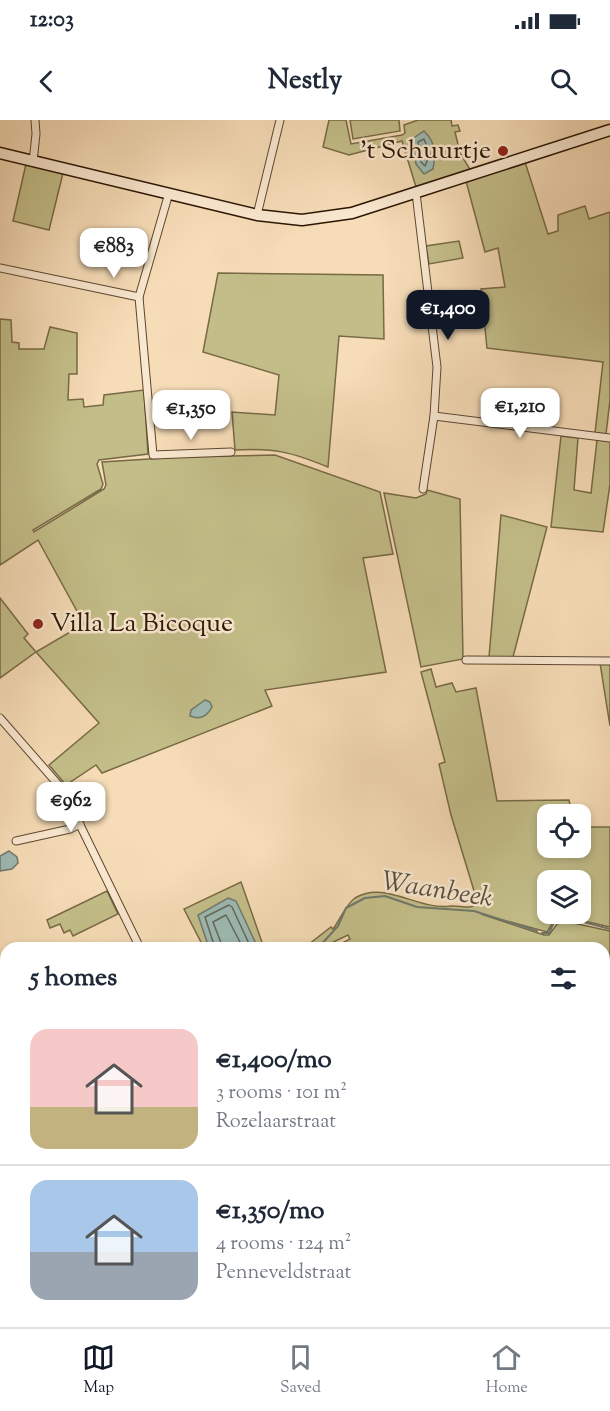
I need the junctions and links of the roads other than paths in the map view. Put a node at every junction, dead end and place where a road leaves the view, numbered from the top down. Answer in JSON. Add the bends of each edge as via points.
{"nodes":[{"id":1,"x":35,"y":120,"type":"edge"},
{"id":2,"x":279,"y":120,"type":"edge"},
{"id":3,"x":610,"y":129,"type":"edge"},
{"id":4,"x":0,"y":153,"type":"edge"},
{"id":5,"x":33,"y":162,"type":"junction"},
{"id":6,"x":169,"y":193,"type":"junction"},
{"id":7,"x":416,"y":193,"type":"junction"},
{"id":8,"x":257,"y":215,"type":"junction"},
{"id":9,"x":0,"y":268,"type":"edge"},
{"id":10,"x":140,"y":297,"type":"junction"},
{"id":11,"x":434,"y":416,"type":"junction"},
{"id":12,"x":610,"y":438,"type":"edge"},
{"id":13,"x":231,"y":452,"type":"dead end"},
{"id":14,"x":423,"y":489,"type":"dead end"},
{"id":15,"x":466,"y":660,"type":"dead end"},
{"id":16,"x":610,"y":661,"type":"edge"},
{"id":17,"x":0,"y":718,"type":"edge"},
{"id":18,"x":80,"y":824,"type":"junction"},
{"id":19,"x":16,"y":841,"type":"dead end"},
{"id":20,"x":137,"y":942,"type":"edge"}],
"edges":[{"from":1,"to":5,"type":"street"},
{"from":2,"to":8,"type":"street"},
{"from":3,"to":7,"type":"street"},
{"from":4,"to":5,"type":"street"},
{"from":5,"to":6,"type":"street"},
{"from":6,"to":8,"type":"street"},
{"from":6,"to":10,"type":"street"},
{"from":7,"to":8,"type":"street","via":[[325,219]]},
{"from":7,"to":11,"type":"street","via":[[436,356]]},
{"from":9,"to":10,"type":"street"},
{"from":10,"to":13,"type":"street","via":[[153,455]]},
{"from":11,"to":12,"type":"street"},
{"from":11,"to":14,"type":"street"},
{"from":15,"to":16,"type":"street"},
{"from":17,"to":18,"type":"street","via":[[61,787]]},
{"from":18,"to":19,"type":"street"},
{"from":18,"to":20,"type":"street"}]}
